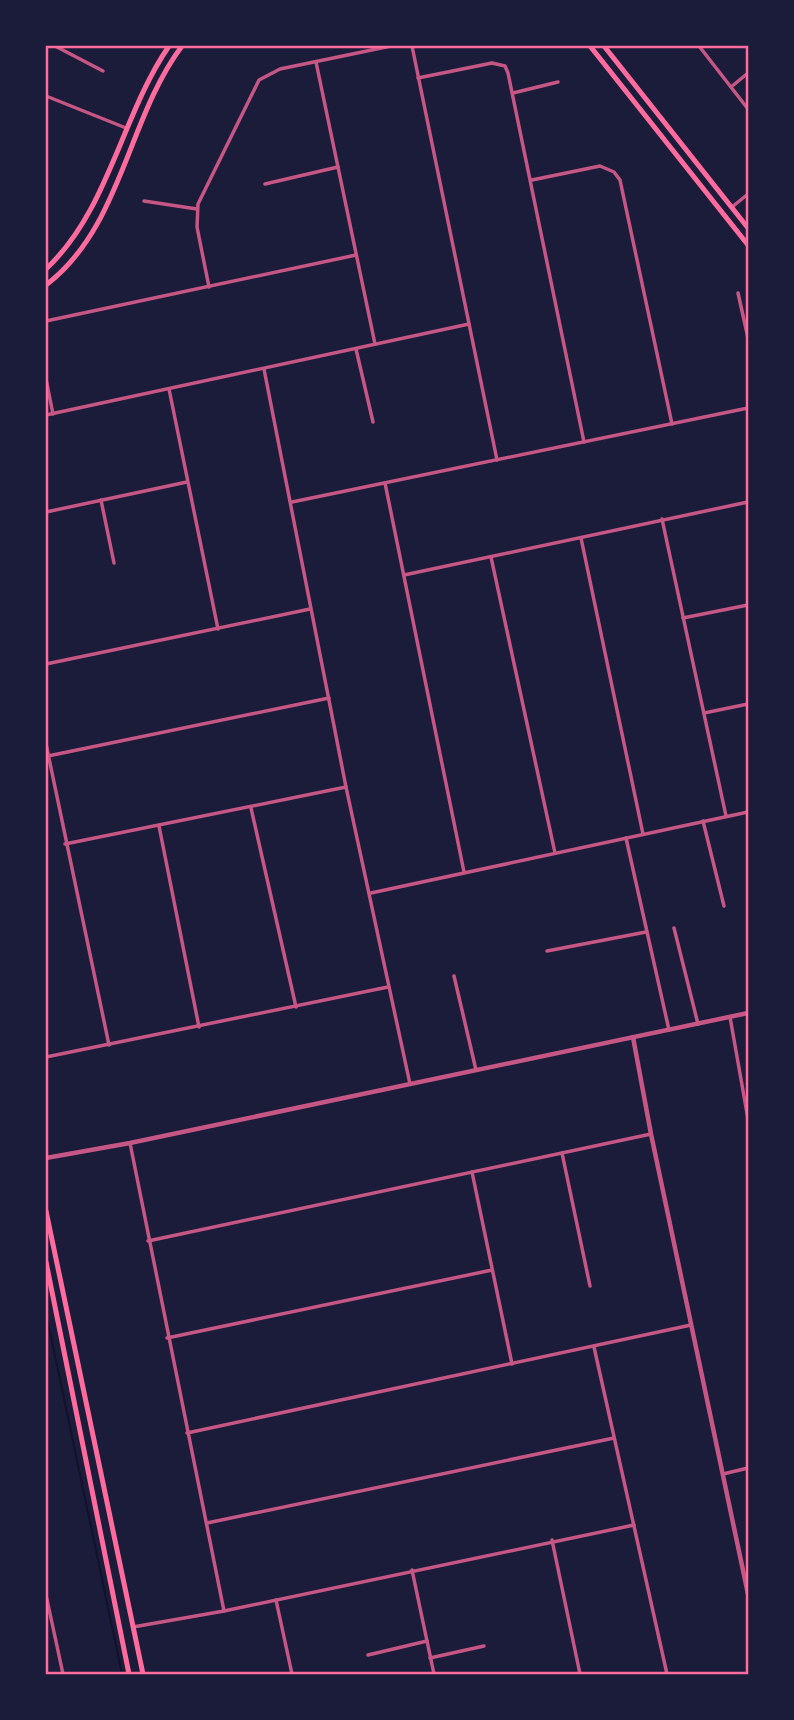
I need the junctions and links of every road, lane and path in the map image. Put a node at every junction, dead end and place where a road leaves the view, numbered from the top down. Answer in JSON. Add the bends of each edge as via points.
{"nodes":[{"id":1,"x":55,"y":46,"type":"edge"},
{"id":2,"x":182,"y":46,"type":"edge"},
{"id":3,"x":391,"y":46,"type":"edge"},
{"id":4,"x":412,"y":46,"type":"edge"},
{"id":5,"x":590,"y":46,"type":"edge"},
{"id":6,"x":604,"y":46,"type":"edge"},
{"id":7,"x":699,"y":46,"type":"edge"},
{"id":8,"x":165,"y":47,"type":"edge"},
{"id":9,"x":316,"y":62,"type":"junction"},
{"id":10,"x":103,"y":71,"type":"dead end"},
{"id":11,"x":748,"y":73,"type":"edge"},
{"id":12,"x":418,"y":78,"type":"junction"},
{"id":13,"x":558,"y":82,"type":"dead end"},
{"id":14,"x":731,"y":87,"type":"junction"},
{"id":15,"x":513,"y":93,"type":"junction"},
{"id":16,"x":47,"y":96,"type":"edge"},
{"id":17,"x":46,"y":102,"type":"edge"},
{"id":18,"x":748,"y":109,"type":"edge"},
{"id":19,"x":126,"y":128,"type":"junction"},
{"id":20,"x":338,"y":167,"type":"junction"},
{"id":21,"x":532,"y":180,"type":"junction"},
{"id":22,"x":265,"y":184,"type":"dead end"},
{"id":23,"x":748,"y":194,"type":"edge"},
{"id":24,"x":144,"y":201,"type":"dead end"},
{"id":25,"x":732,"y":208,"type":"junction"},
{"id":26,"x":197,"y":209,"type":"junction"},
{"id":27,"x":748,"y":228,"type":"edge"},
{"id":28,"x":748,"y":245,"type":"edge"},
{"id":29,"x":356,"y":255,"type":"junction"},
{"id":30,"x":46,"y":269,"type":"edge"},
{"id":31,"x":46,"y":285,"type":"edge"},
{"id":32,"x":209,"y":287,"type":"junction"},
{"id":33,"x":738,"y":293,"type":"dead end"},
{"id":34,"x":46,"y":321,"type":"edge"},
{"id":35,"x":470,"y":324,"type":"junction"},
{"id":36,"x":748,"y":338,"type":"edge"},
{"id":37,"x":375,"y":345,"type":"junction"},
{"id":38,"x":356,"y":349,"type":"junction"},
{"id":39,"x":264,"y":369,"type":"junction"},
{"id":40,"x":46,"y":379,"type":"edge"},
{"id":41,"x":169,"y":389,"type":"junction"},
{"id":42,"x":748,"y":408,"type":"edge"},
{"id":43,"x":52,"y":414,"type":"junction"},
{"id":44,"x":46,"y":415,"type":"edge"},
{"id":45,"x":373,"y":422,"type":"dead end"},
{"id":46,"x":672,"y":424,"type":"junction"},
{"id":47,"x":584,"y":442,"type":"junction"},
{"id":48,"x":498,"y":460,"type":"junction"},
{"id":49,"x":187,"y":482,"type":"junction"},
{"id":50,"x":385,"y":483,"type":"junction"},
{"id":51,"x":101,"y":500,"type":"junction"},
{"id":52,"x":292,"y":502,"type":"junction"},
{"id":53,"x":748,"y":502,"type":"edge"},
{"id":54,"x":46,"y":512,"type":"edge"},
{"id":55,"x":662,"y":519,"type":"junction"},
{"id":56,"x":581,"y":538,"type":"junction"},
{"id":57,"x":491,"y":557,"type":"junction"},
{"id":58,"x":114,"y":563,"type":"dead end"},
{"id":59,"x":404,"y":575,"type":"junction"},
{"id":60,"x":748,"y":605,"type":"edge"},
{"id":61,"x":310,"y":609,"type":"junction"},
{"id":62,"x":683,"y":618,"type":"junction"},
{"id":63,"x":218,"y":629,"type":"junction"},
{"id":64,"x":46,"y":664,"type":"edge"},
{"id":65,"x":329,"y":698,"type":"junction"},
{"id":66,"x":748,"y":704,"type":"edge"},
{"id":67,"x":704,"y":713,"type":"junction"},
{"id":68,"x":46,"y":744,"type":"edge"},
{"id":69,"x":48,"y":756,"type":"junction"},
{"id":70,"x":346,"y":787,"type":"junction"},
{"id":71,"x":251,"y":808,"type":"junction"},
{"id":72,"x":748,"y":812,"type":"edge"},
{"id":73,"x":726,"y":816,"type":"junction"},
{"id":74,"x":703,"y":821,"type":"junction"},
{"id":75,"x":159,"y":826,"type":"junction"},
{"id":76,"x":643,"y":835,"type":"junction"},
{"id":77,"x":626,"y":838,"type":"junction"},
{"id":78,"x":65,"y":844,"type":"junction"},
{"id":79,"x":555,"y":853,"type":"junction"},
{"id":80,"x":464,"y":872,"type":"junction"},
{"id":81,"x":371,"y":893,"type":"junction"},
{"id":82,"x":724,"y":906,"type":"dead end"},
{"id":83,"x":674,"y":928,"type":"dead end"},
{"id":84,"x":646,"y":932,"type":"junction"},
{"id":85,"x":547,"y":951,"type":"dead end"},
{"id":86,"x":454,"y":976,"type":"dead end"},
{"id":87,"x":388,"y":987,"type":"junction"},
{"id":88,"x":296,"y":1007,"type":"junction"},
{"id":89,"x":748,"y":1013,"type":"edge"},
{"id":90,"x":730,"y":1017,"type":"junction"},
{"id":91,"x":698,"y":1024,"type":"junction"},
{"id":92,"x":200,"y":1027,"type":"junction"},
{"id":93,"x":669,"y":1030,"type":"junction"},
{"id":94,"x":633,"y":1037,"type":"junction"},
{"id":95,"x":109,"y":1045,"type":"junction"},
{"id":96,"x":46,"y":1057,"type":"edge"},
{"id":97,"x":476,"y":1070,"type":"junction"},
{"id":98,"x":410,"y":1084,"type":"junction"},
{"id":99,"x":748,"y":1110,"type":"edge"},
{"id":100,"x":748,"y":1119,"type":"edge"},
{"id":101,"x":651,"y":1134,"type":"junction"},
{"id":102,"x":130,"y":1143,"type":"junction"},
{"id":103,"x":562,"y":1153,"type":"junction"},
{"id":104,"x":46,"y":1158,"type":"edge"},
{"id":105,"x":472,"y":1172,"type":"junction"},
{"id":106,"x":46,"y":1211,"type":"edge"},
{"id":107,"x":148,"y":1241,"type":"junction"},
{"id":108,"x":46,"y":1262,"type":"edge"},
{"id":109,"x":492,"y":1270,"type":"junction"},
{"id":110,"x":590,"y":1286,"type":"dead end"},
{"id":111,"x":691,"y":1325,"type":"junction"},
{"id":112,"x":167,"y":1338,"type":"junction"},
{"id":113,"x":594,"y":1347,"type":"junction"},
{"id":114,"x":512,"y":1364,"type":"junction"},
{"id":115,"x":187,"y":1433,"type":"junction"},
{"id":116,"x":614,"y":1438,"type":"junction"},
{"id":117,"x":748,"y":1468,"type":"edge"},
{"id":118,"x":723,"y":1474,"type":"junction"},
{"id":119,"x":207,"y":1523,"type":"junction"},
{"id":120,"x":634,"y":1525,"type":"junction"},
{"id":121,"x":552,"y":1541,"type":"junction"},
{"id":122,"x":412,"y":1570,"type":"junction"},
{"id":123,"x":746,"y":1573,"type":"edge"},
{"id":124,"x":748,"y":1594,"type":"edge"},
{"id":125,"x":46,"y":1595,"type":"edge"},
{"id":126,"x":276,"y":1600,"type":"junction"},
{"id":127,"x":224,"y":1611,"type":"junction"},
{"id":128,"x":133,"y":1626,"type":"junction"},
{"id":129,"x":427,"y":1641,"type":"junction"},
{"id":130,"x":484,"y":1646,"type":"dead end"},
{"id":131,"x":368,"y":1655,"type":"dead end"},
{"id":132,"x":430,"y":1658,"type":"junction"},
{"id":133,"x":140,"y":1662,"type":"junction"},
{"id":134,"x":129,"y":1674,"type":"edge"},
{"id":135,"x":63,"y":1675,"type":"edge"},
{"id":136,"x":143,"y":1675,"type":"edge"},
{"id":137,"x":292,"y":1675,"type":"edge"},
{"id":138,"x":434,"y":1675,"type":"edge"},
{"id":139,"x":580,"y":1675,"type":"edge"},
{"id":140,"x":667,"y":1675,"type":"edge"}],
"edges":[{"from":1,"to":10,"type":"street"},
{"from":2,"to":31,"type":"main road","via":[[92,233],[72,261]]},
{"from":3,"to":9,"type":"street"},
{"from":4,"to":12,"type":"street"},
{"from":5,"to":28,"type":"main road"},
{"from":6,"to":25,"type":"main road"},
{"from":7,"to":14,"type":"street"},
{"from":8,"to":19,"type":"main road"},
{"from":9,"to":20,"type":"street"},
{"from":9,"to":26,"type":"street","via":[[280,69],[259,80]]},
{"from":11,"to":14,"type":"street"},
{"from":12,"to":15,"type":"street","via":[[500,64],[508,73]]},
{"from":12,"to":35,"type":"street"},
{"from":13,"to":15,"type":"street"},
{"from":14,"to":18,"type":"street"},
{"from":15,"to":21,"type":"street"},
{"from":16,"to":17,"type":"street"},
{"from":16,"to":19,"type":"street"},
{"from":19,"to":30,"type":"main road","via":[[89,212],[68,246]]},
{"from":20,"to":22,"type":"street"},
{"from":20,"to":29,"type":"street"},
{"from":21,"to":46,"type":"street","via":[[600,166],[620,180]]},
{"from":21,"to":47,"type":"street"},
{"from":23,"to":25,"type":"street"},
{"from":24,"to":26,"type":"street"},
{"from":25,"to":27,"type":"main road"},
{"from":26,"to":32,"type":"street"},
{"from":29,"to":32,"type":"street"},
{"from":29,"to":37,"type":"street"},
{"from":32,"to":34,"type":"street"},
{"from":33,"to":36,"type":"street"},
{"from":35,"to":37,"type":"street"},
{"from":35,"to":48,"type":"street"},
{"from":37,"to":38,"type":"street"},
{"from":38,"to":39,"type":"street"},
{"from":38,"to":45,"type":"street"},
{"from":39,"to":41,"type":"street"},
{"from":39,"to":52,"type":"street"},
{"from":40,"to":43,"type":"street"},
{"from":41,"to":43,"type":"street"},
{"from":41,"to":49,"type":"street"},
{"from":42,"to":46,"type":"street"},
{"from":43,"to":44,"type":"street"},
{"from":46,"to":47,"type":"street"},
{"from":47,"to":48,"type":"street"},
{"from":48,"to":50,"type":"street"},
{"from":49,"to":51,"type":"street"},
{"from":49,"to":63,"type":"street"},
{"from":50,"to":52,"type":"street"},
{"from":50,"to":59,"type":"street"},
{"from":51,"to":54,"type":"street"},
{"from":51,"to":58,"type":"street"},
{"from":52,"to":61,"type":"street"},
{"from":53,"to":55,"type":"street"},
{"from":55,"to":56,"type":"street"},
{"from":55,"to":62,"type":"street"},
{"from":56,"to":57,"type":"street"},
{"from":56,"to":76,"type":"street"},
{"from":57,"to":59,"type":"street"},
{"from":57,"to":79,"type":"street"},
{"from":59,"to":80,"type":"street"},
{"from":60,"to":62,"type":"street"},
{"from":61,"to":63,"type":"street"},
{"from":61,"to":65,"type":"street"},
{"from":62,"to":67,"type":"street"},
{"from":63,"to":64,"type":"street"},
{"from":65,"to":69,"type":"street"},
{"from":65,"to":70,"type":"street"},
{"from":66,"to":67,"type":"street"},
{"from":67,"to":73,"type":"street"},
{"from":68,"to":69,"type":"street"},
{"from":69,"to":78,"type":"street"},
{"from":70,"to":71,"type":"street"},
{"from":70,"to":81,"type":"street"},
{"from":71,"to":75,"type":"street"},
{"from":71,"to":88,"type":"street"},
{"from":72,"to":73,"type":"street"},
{"from":73,"to":74,"type":"street"},
{"from":74,"to":76,"type":"street"},
{"from":74,"to":82,"type":"street"},
{"from":75,"to":78,"type":"street"},
{"from":75,"to":92,"type":"street"},
{"from":76,"to":77,"type":"street"},
{"from":77,"to":79,"type":"street"},
{"from":77,"to":84,"type":"street"},
{"from":78,"to":95,"type":"street"},
{"from":79,"to":80,"type":"street"},
{"from":80,"to":81,"type":"street"},
{"from":81,"to":87,"type":"street"},
{"from":83,"to":91,"type":"street"},
{"from":84,"to":85,"type":"street"},
{"from":84,"to":93,"type":"street"},
{"from":86,"to":97,"type":"street"},
{"from":87,"to":88,"type":"street"},
{"from":87,"to":98,"type":"street"},
{"from":88,"to":92,"type":"street"},
{"from":89,"to":90,"type":"street"},
{"from":90,"to":91,"type":"street"},
{"from":90,"to":99,"type":"street"},
{"from":91,"to":93,"type":"street"},
{"from":92,"to":95,"type":"street"},
{"from":93,"to":94,"type":"street"},
{"from":94,"to":97,"type":"street"},
{"from":94,"to":101,"type":"street"},
{"from":95,"to":96,"type":"street"},
{"from":97,"to":98,"type":"street"},
{"from":98,"to":102,"type":"street"},
{"from":99,"to":100,"type":"street"},
{"from":101,"to":103,"type":"street"},
{"from":101,"to":111,"type":"street"},
{"from":102,"to":104,"type":"street"},
{"from":102,"to":107,"type":"street"},
{"from":103,"to":105,"type":"street"},
{"from":103,"to":110,"type":"street"},
{"from":105,"to":107,"type":"street"},
{"from":105,"to":109,"type":"street"},
{"from":106,"to":128,"type":"main road"},
{"from":107,"to":112,"type":"street"},
{"from":108,"to":134,"type":"main road"},
{"from":109,"to":112,"type":"street"},
{"from":109,"to":114,"type":"street"},
{"from":111,"to":113,"type":"street"},
{"from":111,"to":118,"type":"street"},
{"from":112,"to":115,"type":"street"},
{"from":113,"to":114,"type":"street"},
{"from":113,"to":116,"type":"street"},
{"from":114,"to":115,"type":"street"},
{"from":115,"to":119,"type":"street"},
{"from":116,"to":119,"type":"street"},
{"from":116,"to":120,"type":"street"},
{"from":117,"to":118,"type":"street"},
{"from":118,"to":123,"type":"street"},
{"from":119,"to":127,"type":"street"},
{"from":120,"to":121,"type":"street"},
{"from":120,"to":140,"type":"street"},
{"from":121,"to":122,"type":"street"},
{"from":121,"to":139,"type":"street"},
{"from":122,"to":126,"type":"street"},
{"from":122,"to":129,"type":"street"},
{"from":123,"to":124,"type":"street"},
{"from":125,"to":135,"type":"street"},
{"from":126,"to":127,"type":"street"},
{"from":126,"to":137,"type":"street"},
{"from":127,"to":128,"type":"street"},
{"from":128,"to":133,"type":"main road"},
{"from":129,"to":131,"type":"street"},
{"from":129,"to":132,"type":"street"},
{"from":130,"to":132,"type":"street"},
{"from":132,"to":138,"type":"street"},
{"from":133,"to":134,"type":"main road"},
{"from":133,"to":136,"type":"main road"}]}
